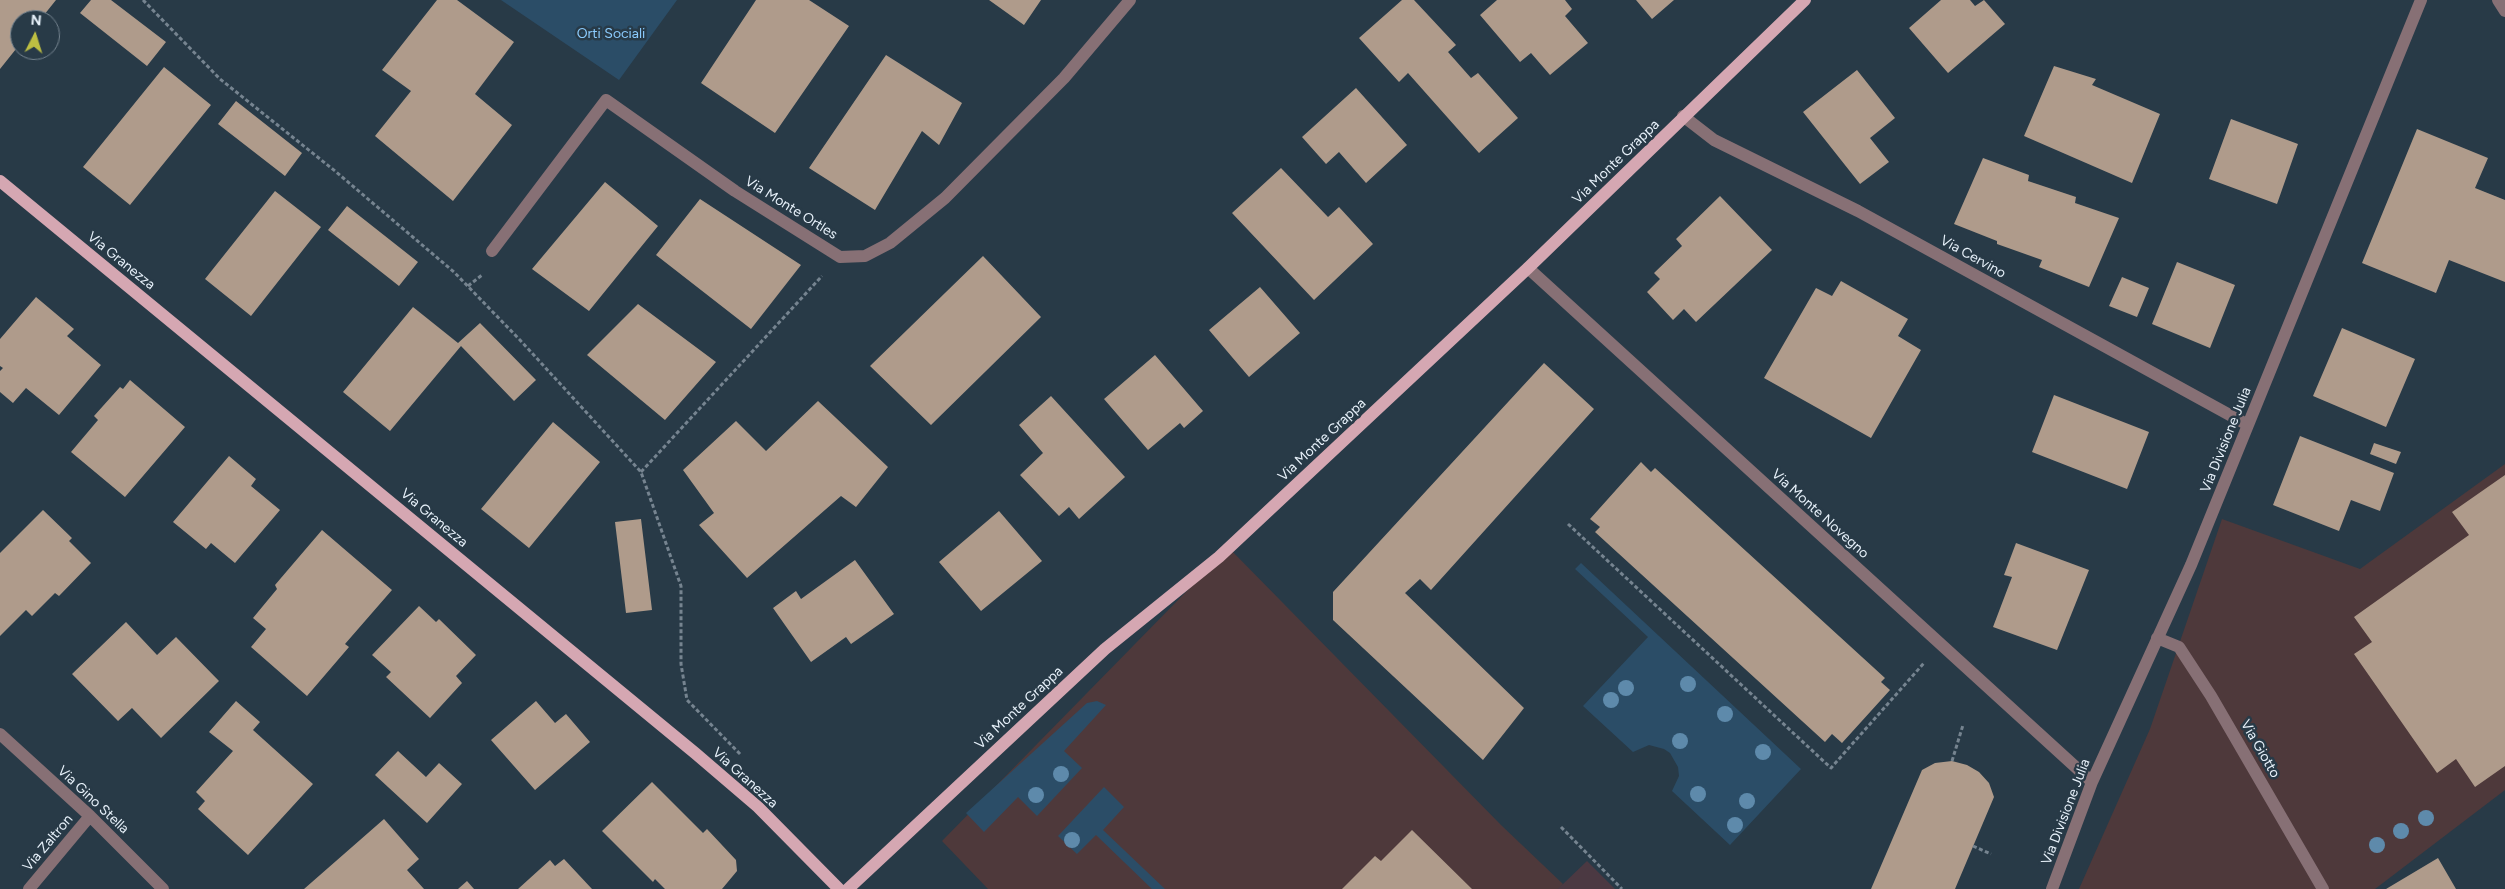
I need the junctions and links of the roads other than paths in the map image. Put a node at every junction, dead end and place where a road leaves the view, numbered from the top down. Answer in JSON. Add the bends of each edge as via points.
{"nodes":[{"id":1,"x":1130,"y":0,"type":"edge"},
{"id":2,"x":1805,"y":0,"type":"edge"},
{"id":3,"x":2421,"y":0,"type":"edge"},
{"id":4,"x":2498,"y":0,"type":"edge"},
{"id":5,"x":2505,"y":11,"type":"edge"},
{"id":6,"x":1683,"y":116,"type":"junction"},
{"id":7,"x":0,"y":181,"type":"edge"},
{"id":8,"x":492,"y":250,"type":"dead end"},
{"id":9,"x":1528,"y":268,"type":"junction"},
{"id":10,"x":2248,"y":425,"type":"junction"},
{"id":11,"x":2157,"y":638,"type":"junction"},
{"id":12,"x":0,"y":734,"type":"edge"},
{"id":13,"x":2092,"y":782,"type":"junction"},
{"id":14,"x":90,"y":816,"type":"junction"},
{"id":15,"x":29,"y":889,"type":"edge"},
{"id":16,"x":163,"y":889,"type":"edge"},
{"id":17,"x":839,"y":889,"type":"edge"},
{"id":18,"x":848,"y":889,"type":"edge"},
{"id":19,"x":2052,"y":889,"type":"edge"},
{"id":20,"x":2323,"y":889,"type":"edge"}],
"edges":[{"from":1,"to":8,"type":"street","name":"Via Monte Ortles","via":[[1064,78],[945,198],[890,242],[865,256],[840,257],[736,191],[606,100]]},
{"from":2,"to":6,"type":"main road","name":"Via Monte Grappa"},
{"from":3,"to":10,"type":"street","name":"Via Divisione Julia"},
{"from":4,"to":5,"type":"street"},
{"from":6,"to":9,"type":"main road","name":"Via Monte Grappa"},
{"from":6,"to":10,"type":"street","name":"Via Cervino","via":[[1714,140],[1858,211]]},
{"from":7,"to":17,"type":"main road","name":"Via Granezza","via":[[702,759],[758,807]]},
{"from":9,"to":13,"type":"street","name":"Via Monte Novegno"},
{"from":9,"to":18,"type":"main road","name":"Via Monte Grappa","via":[[1219,557],[1105,649]]},
{"from":10,"to":11,"type":"street","name":"Via Divisione Julia","via":[[2191,565]]},
{"from":11,"to":13,"type":"street","name":"Via Divisione Julia"},
{"from":11,"to":20,"type":"street","name":"Via Giotto","via":[[2179,647]]},
{"from":12,"to":14,"type":"street","name":"Via Gino Stella"},
{"from":13,"to":19,"type":"street","name":"Via Divisione Julia"},
{"from":14,"to":15,"type":"street","name":"Via Zaltron"},
{"from":14,"to":16,"type":"street","name":"Via Gino Stella"}]}
